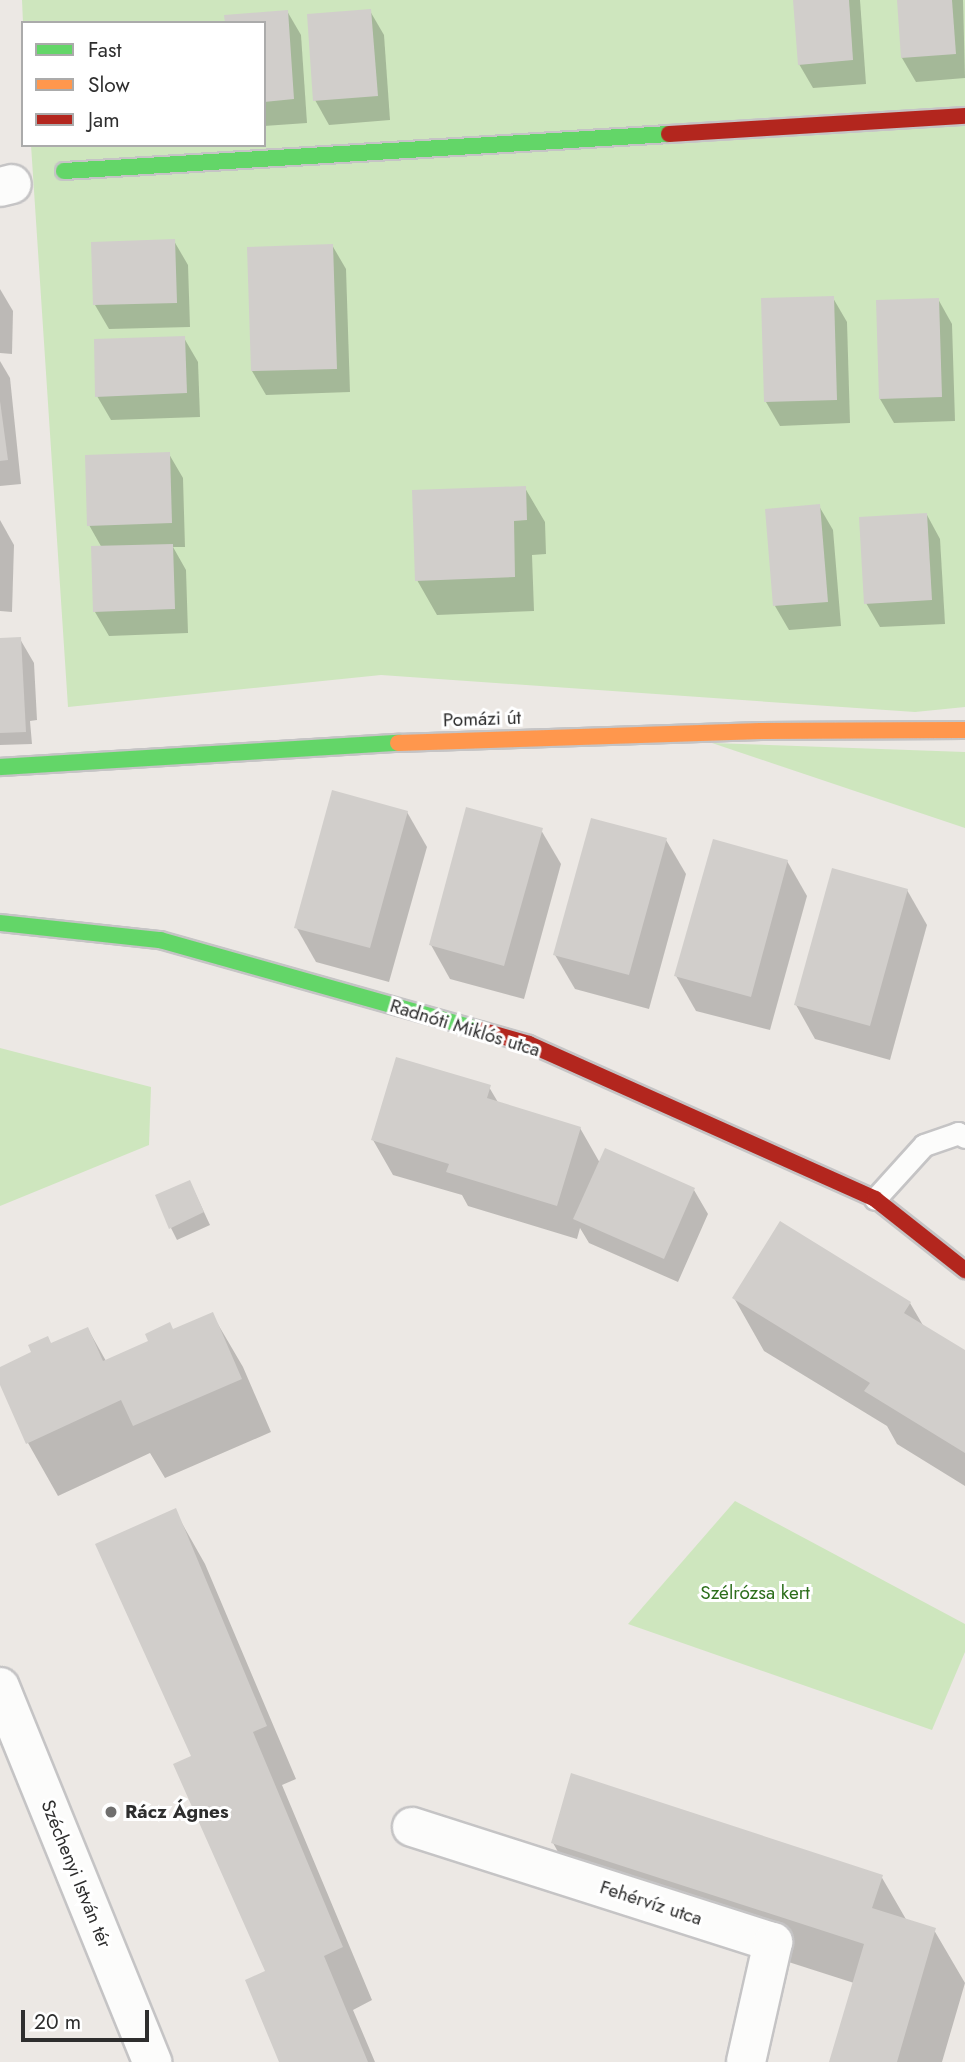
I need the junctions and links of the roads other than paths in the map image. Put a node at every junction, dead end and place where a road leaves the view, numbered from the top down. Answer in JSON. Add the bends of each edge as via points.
{"nodes":[{"id":1,"x":965,"y":116,"type":"edge"},
{"id":2,"x":64,"y":170,"type":"dead end"},
{"id":3,"x":965,"y":730,"type":"edge"},
{"id":4,"x":0,"y":767,"type":"edge"},
{"id":5,"x":0,"y":923,"type":"edge"},
{"id":6,"x":965,"y":1137,"type":"edge"},
{"id":7,"x":875,"y":1199,"type":"junction"},
{"id":8,"x":965,"y":1270,"type":"edge"},
{"id":9,"x":0,"y":1687,"type":"edge"},
{"id":10,"x":412,"y":1827,"type":"dead end"},
{"id":11,"x":152,"y":2062,"type":"edge"},
{"id":12,"x":746,"y":2062,"type":"edge"}],
"edges":[{"from":1,"to":2,"type":"street"},
{"from":3,"to":4,"type":"street","name":"Pomázi út","via":[[761,731],[326,745]]},
{"from":5,"to":7,"type":"street","name":"Radnóti Miklós utca","via":[[160,940],[529,1044]]},
{"from":6,"to":7,"type":"lane","via":[[958,1133],[924,1145]]},
{"from":7,"to":8,"type":"street","name":"Radnóti Miklós utca"},
{"from":9,"to":11,"type":"street","name":"Széchenyi István tér"},
{"from":10,"to":12,"type":"street","name":"Fehérvíz utca","via":[[773,1942]]}]}
